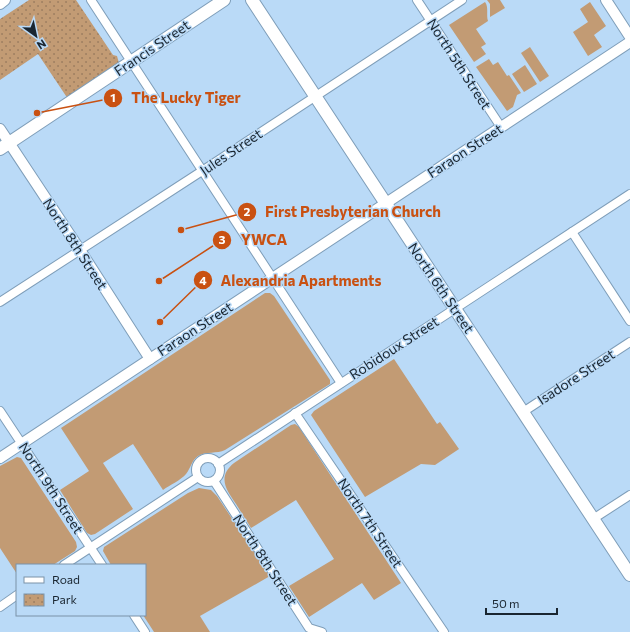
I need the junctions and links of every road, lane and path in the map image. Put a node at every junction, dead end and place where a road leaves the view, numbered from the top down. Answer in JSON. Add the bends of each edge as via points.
{"nodes":[{"id":1,"x":5,"y":0,"type":"edge"},
{"id":2,"x":91,"y":0,"type":"edge"},
{"id":3,"x":224,"y":0,"type":"edge"},
{"id":4,"x":252,"y":0,"type":"edge"},
{"id":5,"x":418,"y":0,"type":"edge"},
{"id":6,"x":462,"y":0,"type":"edge"},
{"id":7,"x":606,"y":0,"type":"edge"},
{"id":8,"x":0,"y":4,"type":"edge"},
{"id":9,"x":431,"y":21,"type":"junction"},
{"id":10,"x":630,"y":37,"type":"edge"},
{"id":11,"x":630,"y":42,"type":"edge"},
{"id":12,"x":132,"y":62,"type":"junction"},
{"id":13,"x":316,"y":97,"type":"junction"},
{"id":14,"x":501,"y":127,"type":"junction"},
{"id":15,"x":0,"y":129,"type":"edge"},
{"id":16,"x":5,"y":146,"type":"edge"},
{"id":17,"x":202,"y":171,"type":"junction"},
{"id":18,"x":630,"y":194,"type":"edge"},
{"id":19,"x":385,"y":204,"type":"junction"},
{"id":20,"x":572,"y":232,"type":"junction"},
{"id":21,"x":80,"y":250,"type":"junction"},
{"id":22,"x":273,"y":278,"type":"junction"},
{"id":23,"x":0,"y":302,"type":"edge"},
{"id":24,"x":455,"y":308,"type":"junction"},
{"id":25,"x":630,"y":321,"type":"edge"},
{"id":26,"x":630,"y":342,"type":"edge"},
{"id":27,"x":150,"y":359,"type":"junction"},
{"id":28,"x":341,"y":383,"type":"junction"},
{"id":29,"x":0,"y":411,"type":"edge"},
{"id":30,"x":523,"y":412,"type":"junction"},
{"id":31,"x":295,"y":413,"type":"junction"},
{"id":32,"x":22,"y":443,"type":"junction"},
{"id":33,"x":0,"y":458,"type":"edge"},
{"id":34,"x":218,"y":464,"type":"junction"},
{"id":35,"x":198,"y":477,"type":"junction"},
{"id":36,"x":214,"y":481,"type":"junction"},
{"id":37,"x":630,"y":495,"type":"edge"},
{"id":38,"x":593,"y":520,"type":"junction"},
{"id":39,"x":90,"y":548,"type":"junction"},
{"id":40,"x":66,"y":564,"type":"edge"},
{"id":41,"x":101,"y":564,"type":"edge"},
{"id":42,"x":630,"y":575,"type":"edge"},
{"id":43,"x":16,"y":597,"type":"edge"},
{"id":44,"x":0,"y":607,"type":"edge"},
{"id":45,"x":135,"y":616,"type":"edge"},
{"id":46,"x":145,"y":632,"type":"edge"},
{"id":47,"x":322,"y":632,"type":"edge"},
{"id":48,"x":444,"y":632,"type":"edge"}],
"edges":[{"from":1,"to":8,"type":"street"},
{"from":2,"to":12,"type":"street"},
{"from":3,"to":12,"type":"main road","name":"Francis Street"},
{"from":4,"to":13,"type":"main road","name":"North 6th Street"},
{"from":5,"to":9,"type":"street","name":"North 5th Street"},
{"from":6,"to":9,"type":"street","name":"Jules Street"},
{"from":7,"to":10,"type":"street"},
{"from":9,"to":13,"type":"street","name":"Jules Street"},
{"from":9,"to":14,"type":"street","name":"North 5th Street"},
{"from":11,"to":14,"type":"street","name":"Faraon Street"},
{"from":12,"to":16,"type":"main road","name":"Francis Street"},
{"from":12,"to":17,"type":"street"},
{"from":13,"to":17,"type":"street","name":"Jules Street"},
{"from":13,"to":19,"type":"main road","name":"North 6th Street","via":[[374,183]]},
{"from":14,"to":19,"type":"street","name":"Faraon Street"},
{"from":15,"to":16,"type":"street","name":"North 8th Street"},
{"from":16,"to":21,"type":"street","name":"North 8th Street"},
{"from":17,"to":21,"type":"street","name":"Jules Street"},
{"from":17,"to":22,"type":"street"},
{"from":18,"to":20,"type":"street","name":"Robidoux Street"},
{"from":19,"to":22,"type":"street","name":"Faraon Street"},
{"from":19,"to":24,"type":"main road","name":"North 6th Street"},
{"from":20,"to":24,"type":"street","name":"Robidoux Street"},
{"from":20,"to":25,"type":"street"},
{"from":21,"to":23,"type":"street","name":"Jules Street"},
{"from":21,"to":27,"type":"street","name":"North 8th Street"},
{"from":22,"to":27,"type":"street","name":"Faraon Street"},
{"from":22,"to":28,"type":"street"},
{"from":24,"to":28,"type":"street","name":"Robidoux Street"},
{"from":24,"to":30,"type":"main road","name":"North 6th Street"},
{"from":26,"to":30,"type":"street","name":"Isadore Street"},
{"from":27,"to":32,"type":"street","name":"Faraon Street"},
{"from":28,"to":31,"type":"street","name":"Robidoux Street"},
{"from":29,"to":32,"type":"street","name":"North 9th Street"},
{"from":30,"to":38,"type":"main road","name":"North 6th Street"},
{"from":31,"to":34,"type":"street","name":"Robidoux Street"},
{"from":31,"to":48,"type":"street","name":"North 7th Street"},
{"from":32,"to":33,"type":"street","name":"Faraon Street"},
{"from":32,"to":39,"type":"street","name":"North 9th Street"},
{"from":34,"to":35,"type":"street","via":[[210,458],[200,461],[196,469]]},
{"from":34,"to":36,"type":"street","via":[[220,473]]},
{"from":35,"to":36,"type":"street","via":[[204,482]]},
{"from":35,"to":39,"type":"street"},
{"from":36,"to":47,"type":"street","name":"North 8th Street","via":[[309,628]]},
{"from":37,"to":38,"type":"street"},
{"from":38,"to":42,"type":"main road","name":"North 6th Street"},
{"from":39,"to":40,"type":"street"},
{"from":39,"to":41,"type":"street","name":"North 9th Street"},
{"from":43,"to":44,"type":"street"},
{"from":45,"to":46,"type":"street"}]}
